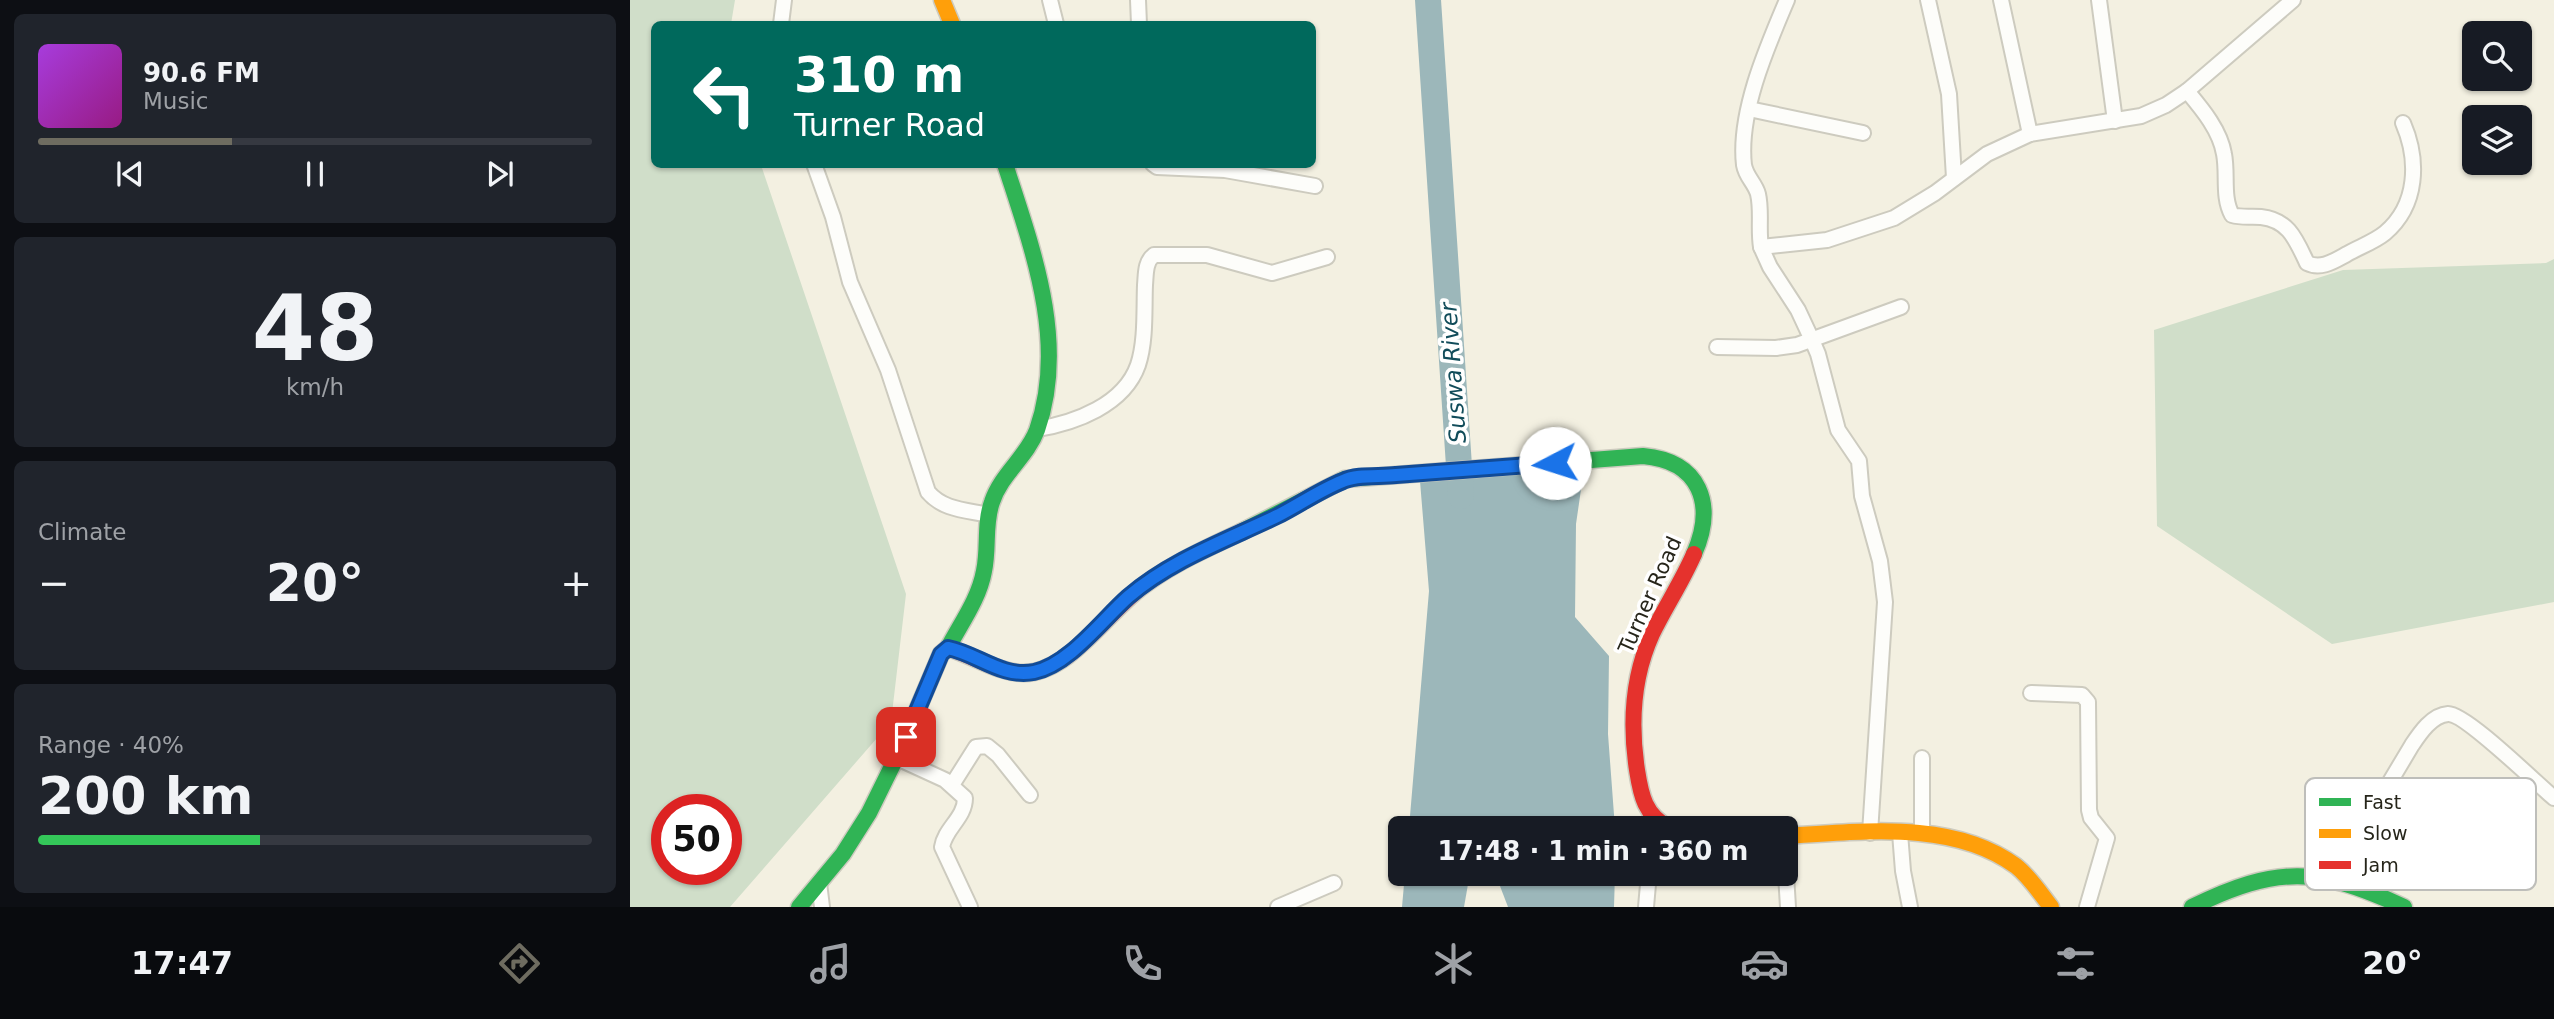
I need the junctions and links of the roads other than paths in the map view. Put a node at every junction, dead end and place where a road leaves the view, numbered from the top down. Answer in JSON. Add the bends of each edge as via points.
{"nodes":[{"id":1,"x":784,"y":0,"type":"edge"},
{"id":2,"x":942,"y":0,"type":"edge"},
{"id":3,"x":1050,"y":0,"type":"edge"},
{"id":4,"x":1138,"y":0,"type":"edge"},
{"id":5,"x":1787,"y":0,"type":"edge"},
{"id":6,"x":1928,"y":0,"type":"edge"},
{"id":7,"x":2001,"y":0,"type":"edge"},
{"id":8,"x":2099,"y":0,"type":"edge"},
{"id":9,"x":2293,"y":0,"type":"edge"},
{"id":10,"x":781,"y":21,"type":"edge"},
{"id":11,"x":951,"y":21,"type":"edge"},
{"id":12,"x":1055,"y":21,"type":"edge"},
{"id":13,"x":1139,"y":21,"type":"edge"},
{"id":14,"x":2187,"y":91,"type":"junction"},
{"id":15,"x":1749,"y":109,"type":"junction"},
{"id":16,"x":2115,"y":121,"type":"junction"},
{"id":17,"x":2403,"y":123,"type":"dead end"},
{"id":18,"x":1863,"y":133,"type":"dead end"},
{"id":19,"x":2030,"y":134,"type":"junction"},
{"id":20,"x":815,"y":168,"type":"edge"},
{"id":21,"x":1006,"y":168,"type":"edge"},
{"id":22,"x":1180,"y":168,"type":"edge"},
{"id":23,"x":1954,"y":178,"type":"junction"},
{"id":24,"x":1315,"y":186,"type":"dead end"},
{"id":25,"x":1761,"y":247,"type":"junction"},
{"id":26,"x":1326,"y":257,"type":"dead end"},
{"id":27,"x":1901,"y":307,"type":"dead end"},
{"id":28,"x":1812,"y":340,"type":"junction"},
{"id":29,"x":1717,"y":347,"type":"dead end"},
{"id":30,"x":1037,"y":429,"type":"junction"},
{"id":31,"x":989,"y":515,"type":"junction"},
{"id":32,"x":948,"y":648,"type":"junction"},
{"id":33,"x":2031,"y":693,"type":"dead end"},
{"id":34,"x":897,"y":758,"type":"junction"},
{"id":35,"x":1922,"y":758,"type":"dead end"},
{"id":36,"x":2392,"y":778,"type":"edge"},
{"id":37,"x":2532,"y":778,"type":"edge"},
{"id":38,"x":2536,"y":782,"type":"edge"},
{"id":39,"x":952,"y":785,"type":"junction"},
{"id":40,"x":1030,"y":795,"type":"dead end"},
{"id":41,"x":2554,"y":798,"type":"edge"},
{"id":42,"x":1650,"y":816,"type":"edge"},
{"id":43,"x":1922,"y":833,"type":"junction"},
{"id":44,"x":1870,"y":834,"type":"junction"},
{"id":45,"x":1900,"y":834,"type":"junction"},
{"id":46,"x":1798,"y":836,"type":"edge"},
{"id":47,"x":2305,"y":877,"type":"edge"},
{"id":48,"x":819,"y":883,"type":"junction"},
{"id":49,"x":1334,"y":883,"type":"dead end"},
{"id":50,"x":1647,"y":886,"type":"edge"},
{"id":51,"x":1787,"y":886,"type":"edge"},
{"id":52,"x":2363,"y":890,"type":"edge"},
{"id":53,"x":799,"y":907,"type":"edge"},
{"id":54,"x":822,"y":907,"type":"edge"},
{"id":55,"x":970,"y":907,"type":"edge"},
{"id":56,"x":1278,"y":907,"type":"edge"},
{"id":57,"x":1646,"y":907,"type":"edge"},
{"id":58,"x":1788,"y":907,"type":"edge"},
{"id":59,"x":1910,"y":907,"type":"edge"},
{"id":60,"x":2051,"y":907,"type":"edge"},
{"id":61,"x":2087,"y":907,"type":"edge"},
{"id":62,"x":2192,"y":907,"type":"edge"},
{"id":63,"x":2404,"y":907,"type":"edge"}],
"edges":[{"from":1,"to":10,"type":"street"},
{"from":2,"to":11,"type":"main road"},
{"from":3,"to":12,"type":"street"},
{"from":4,"to":13,"type":"street"},
{"from":5,"to":15,"type":"street","via":[[1764,54]]},
{"from":6,"to":23,"type":"street","via":[[1949,94]]},
{"from":7,"to":19,"type":"street"},
{"from":8,"to":16,"type":"street"},
{"from":9,"to":14,"type":"street"},
{"from":14,"to":16,"type":"street","via":[[2141,116]]},
{"from":14,"to":17,"type":"street","via":[[2224,152],[2226,201],[2232,215],[2285,224],[2307,263],[2314,266],[2330,263],[2394,224],[2413,186],[2412,150]]},
{"from":15,"to":18,"type":"street"},
{"from":15,"to":25,"type":"street","via":[[1744,166],[1757,190]]},
{"from":16,"to":19,"type":"street"},
{"from":19,"to":23,"type":"street","via":[[1987,154]]},
{"from":20,"to":31,"type":"street","via":[[850,282],[888,370],[928,492],[948,507]]},
{"from":21,"to":30,"type":"main road","via":[[1028,236],[1048,329],[1047,398]]},
{"from":22,"to":24,"type":"street","via":[[1226,170]]},
{"from":23,"to":25,"type":"street","via":[[1894,218],[1864,229],[1827,240]]},
{"from":25,"to":28,"type":"street"},
{"from":26,"to":30,"type":"street","via":[[1272,273],[1207,255],[1154,255],[1146,271],[1141,352],[1129,382],[1100,408]]},
{"from":27,"to":28,"type":"street"},
{"from":28,"to":29,"type":"street","via":[[1776,348]]},
{"from":28,"to":44,"type":"street","via":[[1838,430],[1859,461],[1862,496],[1884,590]]},
{"from":30,"to":31,"type":"main road","via":[[1002,478]]},
{"from":31,"to":32,"type":"main road","via":[[983,575]]},
{"from":32,"to":34,"type":"main road","via":[[941,654]]},
{"from":32,"to":42,"type":"main road","name":"Turner Road","via":[[1009,671],[1036,671],[1054,664],[1129,596],[1163,572],[1345,479],[1654,457],[1687,470],[1704,500],[1693,559],[1645,650],[1636,683],[1632,738],[1641,799]]},
{"from":33,"to":61,"type":"street","via":[[2081,695],[2088,702],[2091,818],[2107,838]]},
{"from":34,"to":39,"type":"street"},
{"from":34,"to":48,"type":"main road","via":[[856,834]]},
{"from":35,"to":43,"type":"street"},
{"from":36,"to":37,"type":"street","via":[[2423,730],[2449,714],[2476,728]]},
{"from":38,"to":41,"type":"street"},
{"from":39,"to":40,"type":"street","via":[[976,747],[987,746]]},
{"from":39,"to":55,"type":"street","via":[[965,798],[964,809],[943,838],[942,847]]},
{"from":43,"to":45,"type":"main road"},
{"from":43,"to":60,"type":"main road","via":[[1969,842],[2010,861]]},
{"from":44,"to":45,"type":"main road"},
{"from":44,"to":46,"type":"main road"},
{"from":45,"to":59,"type":"street"},
{"from":47,"to":62,"type":"main road","via":[[2231,890]]},
{"from":48,"to":53,"type":"main road"},
{"from":48,"to":54,"type":"street"},
{"from":49,"to":56,"type":"street"},
{"from":50,"to":57,"type":"street"},
{"from":51,"to":58,"type":"street"},
{"from":52,"to":63,"type":"main road"}]}
